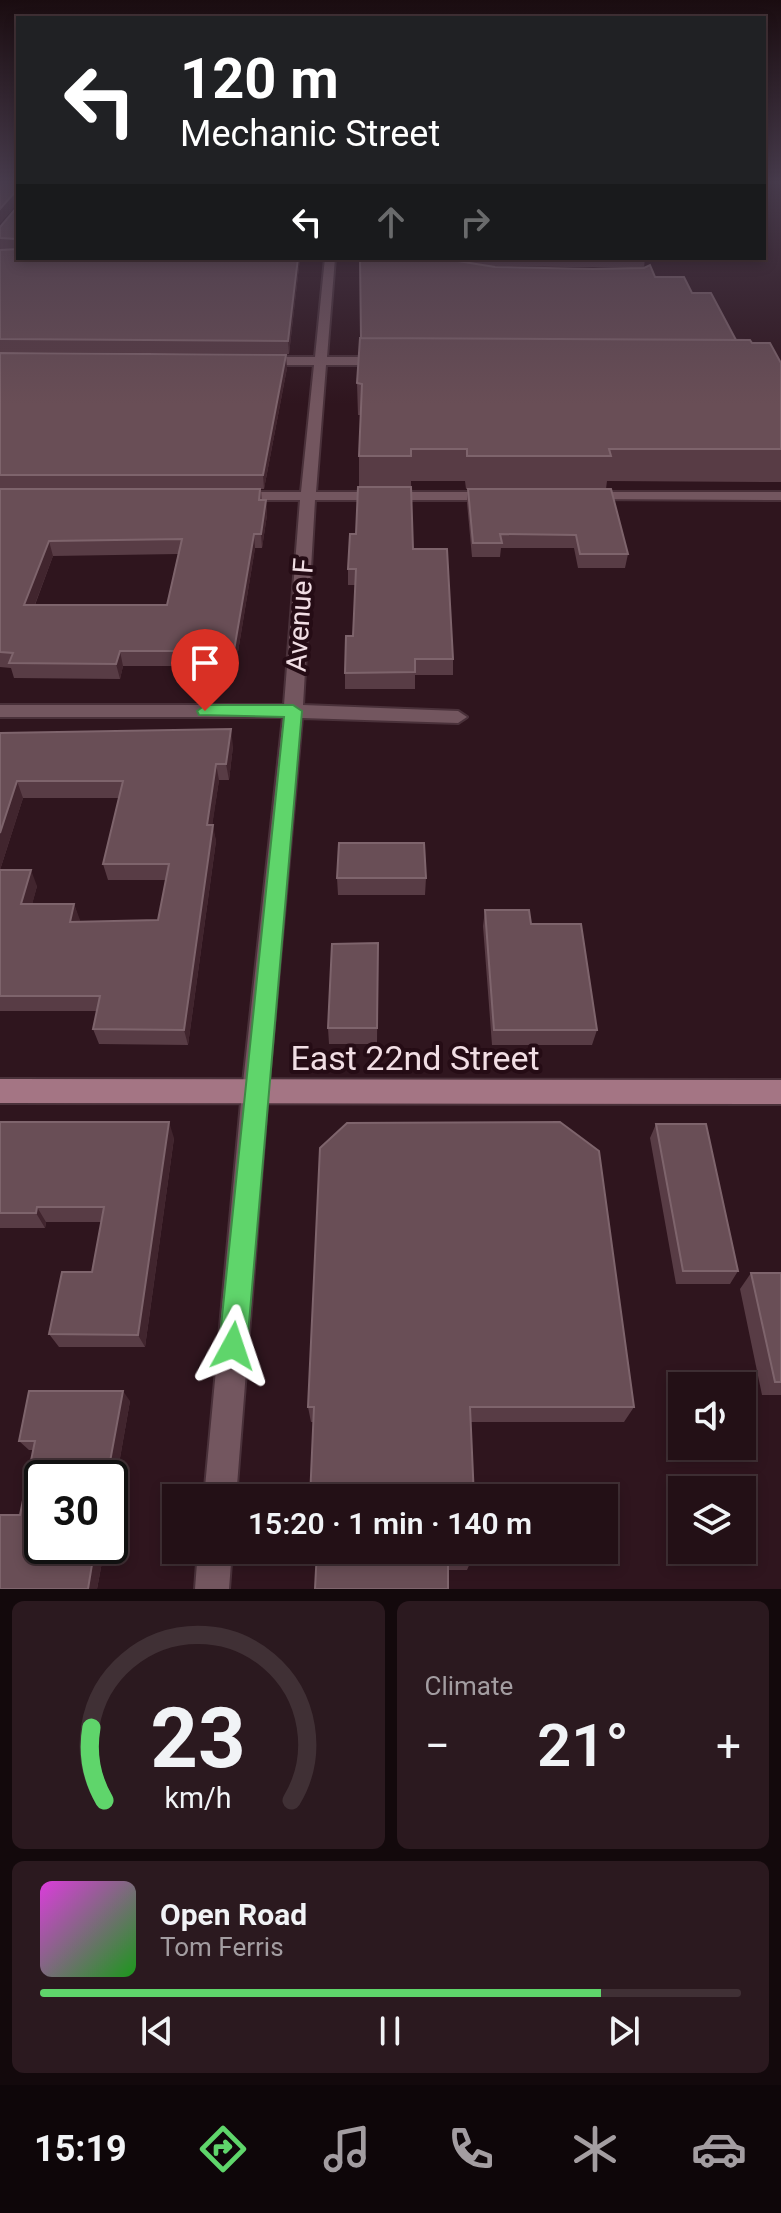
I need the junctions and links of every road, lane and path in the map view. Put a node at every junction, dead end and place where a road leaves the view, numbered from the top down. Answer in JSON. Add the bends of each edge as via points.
{"nodes":[{"id":1,"x":330,"y":260,"type":"edge"},
{"id":2,"x":246,"y":361,"type":"edge"},
{"id":3,"x":321,"y":361,"type":"junction"},
{"id":4,"x":398,"y":361,"type":"edge"},
{"id":5,"x":214,"y":496,"type":"edge"},
{"id":6,"x":308,"y":496,"type":"junction"},
{"id":7,"x":513,"y":496,"type":"edge"},
{"id":8,"x":576,"y":496,"type":"edge"},
{"id":9,"x":781,"y":496,"type":"edge"},
{"id":10,"x":0,"y":711,"type":"edge"},
{"id":11,"x":293,"y":711,"type":"junction"},
{"id":12,"x":458,"y":717,"type":"dead end"},
{"id":13,"x":0,"y":1091,"type":"edge"},
{"id":14,"x":255,"y":1092,"type":"junction"},
{"id":15,"x":781,"y":1092,"type":"edge"},
{"id":16,"x":221,"y":1484,"type":"edge"},
{"id":17,"x":214,"y":1564,"type":"edge"},
{"id":18,"x":212,"y":1589,"type":"edge"}],
"edges":[{"from":1,"to":3,"type":"street","name":"Avenue F"},
{"from":2,"to":3,"type":"street"},
{"from":3,"to":4,"type":"street"},
{"from":3,"to":6,"type":"street","name":"Avenue F"},
{"from":5,"to":6,"type":"street"},
{"from":6,"to":7,"type":"street"},
{"from":6,"to":11,"type":"street","name":"Avenue F"},
{"from":8,"to":9,"type":"street"},
{"from":10,"to":11,"type":"street"},
{"from":11,"to":12,"type":"street"},
{"from":11,"to":14,"type":"street","name":"Avenue F"},
{"from":13,"to":14,"type":"street","name":"East 22nd Street"},
{"from":14,"to":15,"type":"street","name":"East 22nd Street"},
{"from":14,"to":16,"type":"street","name":"Avenue F"},
{"from":17,"to":18,"type":"street"}]}
